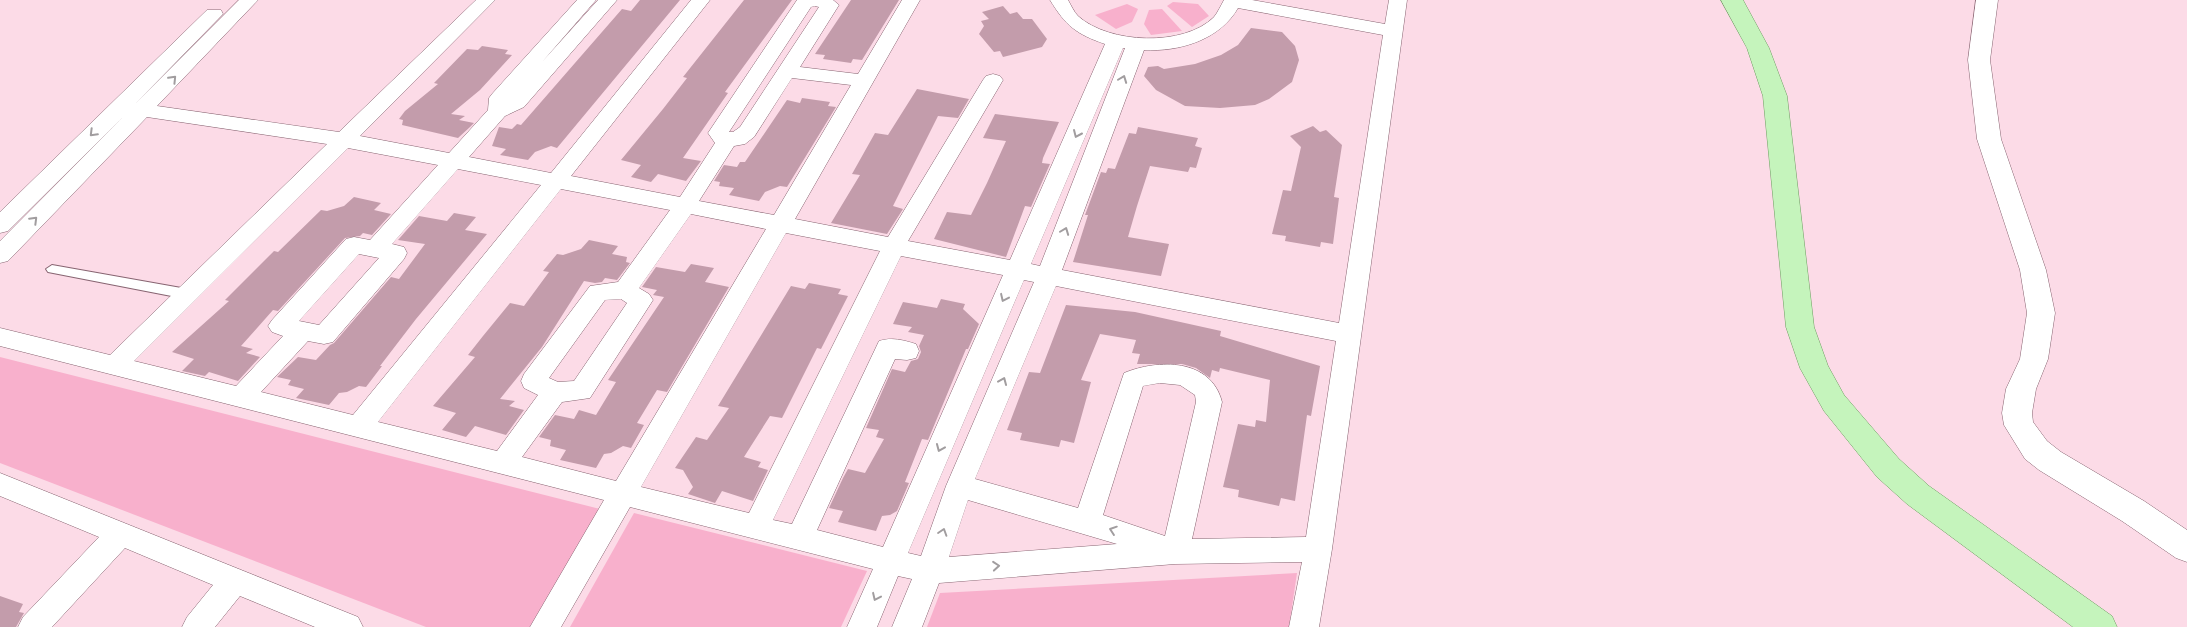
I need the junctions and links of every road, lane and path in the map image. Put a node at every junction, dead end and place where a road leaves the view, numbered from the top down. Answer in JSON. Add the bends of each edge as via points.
{"nodes":[{"id":1,"x":228,"y":0,"type":"edge"},
{"id":2,"x":249,"y":0,"type":"edge"},
{"id":3,"x":486,"y":0,"type":"edge"},
{"id":4,"x":587,"y":0,"type":"edge"},
{"id":5,"x":608,"y":0,"type":"edge"},
{"id":6,"x":700,"y":0,"type":"edge"},
{"id":7,"x":911,"y":0,"type":"edge"},
{"id":8,"x":1059,"y":0,"type":"edge"},
{"id":9,"x":1398,"y":0,"type":"edge"},
{"id":10,"x":1732,"y":0,"type":"edge"},
{"id":11,"x":1987,"y":0,"type":"edge"},
{"id":12,"x":821,"y":1,"type":"edge"},
{"id":13,"x":1233,"y":1,"type":"edge"},
{"id":14,"x":1394,"y":31,"type":"junction"},
{"id":15,"x":1126,"y":43,"type":"junction"},
{"id":16,"x":787,"y":71,"type":"junction"},
{"id":17,"x":993,"y":80,"type":"dead end"},
{"id":18,"x":864,"y":81,"type":"junction"},
{"id":19,"x":1100,"y":109,"type":"junction"},
{"id":20,"x":143,"y":110,"type":"junction"},
{"id":21,"x":498,"y":111,"type":"junction"},
{"id":22,"x":114,"y":112,"type":"junction"},
{"id":23,"x":728,"y":139,"type":"junction"},
{"id":24,"x":344,"y":140,"type":"junction"},
{"id":25,"x":452,"y":161,"type":"junction"},
{"id":26,"x":556,"y":181,"type":"junction"},
{"id":27,"x":685,"y":206,"type":"junction"},
{"id":28,"x":780,"y":224,"type":"junction"},
{"id":29,"x":0,"y":226,"type":"edge"},
{"id":30,"x":894,"y":246,"type":"junction"},
{"id":31,"x":374,"y":249,"type":"junction"},
{"id":32,"x":0,"y":255,"type":"edge"},
{"id":33,"x":52,"y":269,"type":"dead end"},
{"id":34,"x":1018,"y":270,"type":"junction"},
{"id":35,"x":1048,"y":276,"type":"junction"},
{"id":36,"x":625,"y":290,"type":"junction"},
{"id":37,"x":187,"y":294,"type":"junction"},
{"id":38,"x":303,"y":330,"type":"junction"},
{"id":39,"x":1350,"y":334,"type":"junction"},
{"id":40,"x":0,"y":337,"type":"edge"},
{"id":41,"x":906,"y":351,"type":"dead end"},
{"id":42,"x":114,"y":366,"type":"junction"},
{"id":43,"x":555,"y":392,"type":"junction"},
{"id":44,"x":240,"y":398,"type":"junction"},
{"id":45,"x":358,"y":427,"type":"junction"},
{"id":46,"x":502,"y":464,"type":"junction"},
{"id":47,"x":1,"y":486,"type":"edge"},
{"id":48,"x":958,"y":486,"type":"junction"},
{"id":49,"x":623,"y":494,"type":"junction"},
{"id":50,"x":1087,"y":522,"type":"junction"},
{"id":51,"x":756,"y":527,"type":"junction"},
{"id":52,"x":120,"y":534,"type":"junction"},
{"id":53,"x":800,"y":538,"type":"junction"},
{"id":54,"x":2187,"y":548,"type":"edge"},
{"id":55,"x":1318,"y":549,"type":"junction"},
{"id":56,"x":1175,"y":552,"type":"junction"},
{"id":57,"x":892,"y":562,"type":"junction"},
{"id":58,"x":930,"y":571,"type":"junction"},
{"id":59,"x":234,"y":580,"type":"junction"},
{"id":60,"x":33,"y":627,"type":"edge"},
{"id":61,"x":197,"y":627,"type":"edge"},
{"id":62,"x":348,"y":627,"type":"edge"},
{"id":63,"x":545,"y":627,"type":"edge"},
{"id":64,"x":862,"y":627,"type":"edge"},
{"id":65,"x":907,"y":627,"type":"edge"},
{"id":66,"x":1304,"y":627,"type":"edge"},
{"id":67,"x":2100,"y":627,"type":"edge"}],
"edges":[{"from":1,"to":22,"type":"street"},
{"from":20,"to":2,"type":"street","one_way":true},
{"from":3,"to":24,"type":"street"},
{"from":4,"to":21,"type":"street","via":[[499,98]]},
{"from":5,"to":21,"type":"street","via":[[517,102]]},
{"from":6,"to":26,"type":"street"},
{"from":7,"to":18,"type":"street"},
{"from":8,"to":15,"type":"street","via":[[1070,18],[1084,29]]},
{"from":9,"to":14,"type":"street"},
{"from":10,"to":67,"type":"main road","via":[[1758,48],[1775,96],[1800,327],[1814,368],[1834,403],[1888,468],[1918,495]]},
{"from":11,"to":54,"type":"street","via":[[1979,60],[1989,139],[2033,270],[2041,313],[2034,359],[2021,389],[2017,412],[2019,425],[2036,450],[2050,461]]},
{"from":12,"to":16,"type":"street","via":[[830,5]]},
{"from":12,"to":23,"type":"street","via":[[804,3],[718,133],[723,139]]},
{"from":13,"to":14,"type":"street"},
{"from":13,"to":15,"type":"street","via":[[1220,22],[1202,34],[1178,41]]},
{"from":14,"to":39,"type":"street"},
{"from":15,"to":19,"type":"street"},
{"from":16,"to":18,"type":"street"},
{"from":16,"to":23,"type":"street","via":[[747,132],[738,139]]},
{"from":17,"to":30,"type":"street"},
{"from":18,"to":28,"type":"street"},
{"from":19,"to":34,"type":"street","one_way":true},
{"from":35,"to":19,"type":"street","one_way":true},
{"from":20,"to":22,"type":"street"},
{"from":20,"to":24,"type":"street"},
{"from":32,"to":20,"type":"street","one_way":true},
{"from":21,"to":25,"type":"street"},
{"from":22,"to":29,"type":"street","one_way":true},
{"from":23,"to":27,"type":"street"},
{"from":24,"to":25,"type":"street"},
{"from":24,"to":37,"type":"street"},
{"from":25,"to":26,"type":"street"},
{"from":25,"to":31,"type":"street"},
{"from":26,"to":27,"type":"street"},
{"from":26,"to":45,"type":"street"},
{"from":27,"to":28,"type":"street"},
{"from":27,"to":36,"type":"street"},
{"from":28,"to":30,"type":"street"},
{"from":28,"to":49,"type":"street"},
{"from":30,"to":34,"type":"street"},
{"from":30,"to":51,"type":"street"},
{"from":31,"to":38,"type":"street","via":[[396,253],[324,335]]},
{"from":31,"to":38,"type":"street","via":[[354,245],[280,326]]},
{"from":33,"to":37,"type":"lane"},
{"from":34,"to":35,"type":"street"},
{"from":34,"to":57,"type":"street","one_way":true},
{"from":35,"to":39,"type":"street"},
{"from":48,"to":35,"type":"street","one_way":true},
{"from":36,"to":43,"type":"street","via":[[641,300],[581,391]]},
{"from":36,"to":43,"type":"street","via":[[598,292],[533,381]]},
{"from":37,"to":42,"type":"street"},
{"from":38,"to":44,"type":"street"},
{"from":39,"to":55,"type":"street"},
{"from":40,"to":42,"type":"street"},
{"from":41,"to":53,"type":"street","via":[[888,348]]},
{"from":42,"to":44,"type":"street"},
{"from":43,"to":46,"type":"street"},
{"from":44,"to":45,"type":"street"},
{"from":45,"to":46,"type":"street"},
{"from":46,"to":49,"type":"street"},
{"from":47,"to":52,"type":"street"},
{"from":48,"to":50,"type":"street"},
{"from":58,"to":48,"type":"street","one_way":true},
{"from":49,"to":51,"type":"street"},
{"from":49,"to":63,"type":"street"},
{"from":56,"to":50,"type":"street","one_way":true},
{"from":50,"to":56,"type":"street","via":[[1133,380],[1146,374],[1171,374],[1192,380],[1205,389],[1209,402]]},
{"from":51,"to":53,"type":"street"},
{"from":52,"to":59,"type":"street"},
{"from":52,"to":60,"type":"street"},
{"from":53,"to":57,"type":"street"},
{"from":55,"to":56,"type":"street"},
{"from":55,"to":66,"type":"street"},
{"from":58,"to":56,"type":"street","one_way":true},
{"from":57,"to":58,"type":"street"},
{"from":57,"to":64,"type":"street","one_way":true},
{"from":58,"to":65,"type":"street"},
{"from":59,"to":61,"type":"street"},
{"from":59,"to":62,"type":"street"}]}
